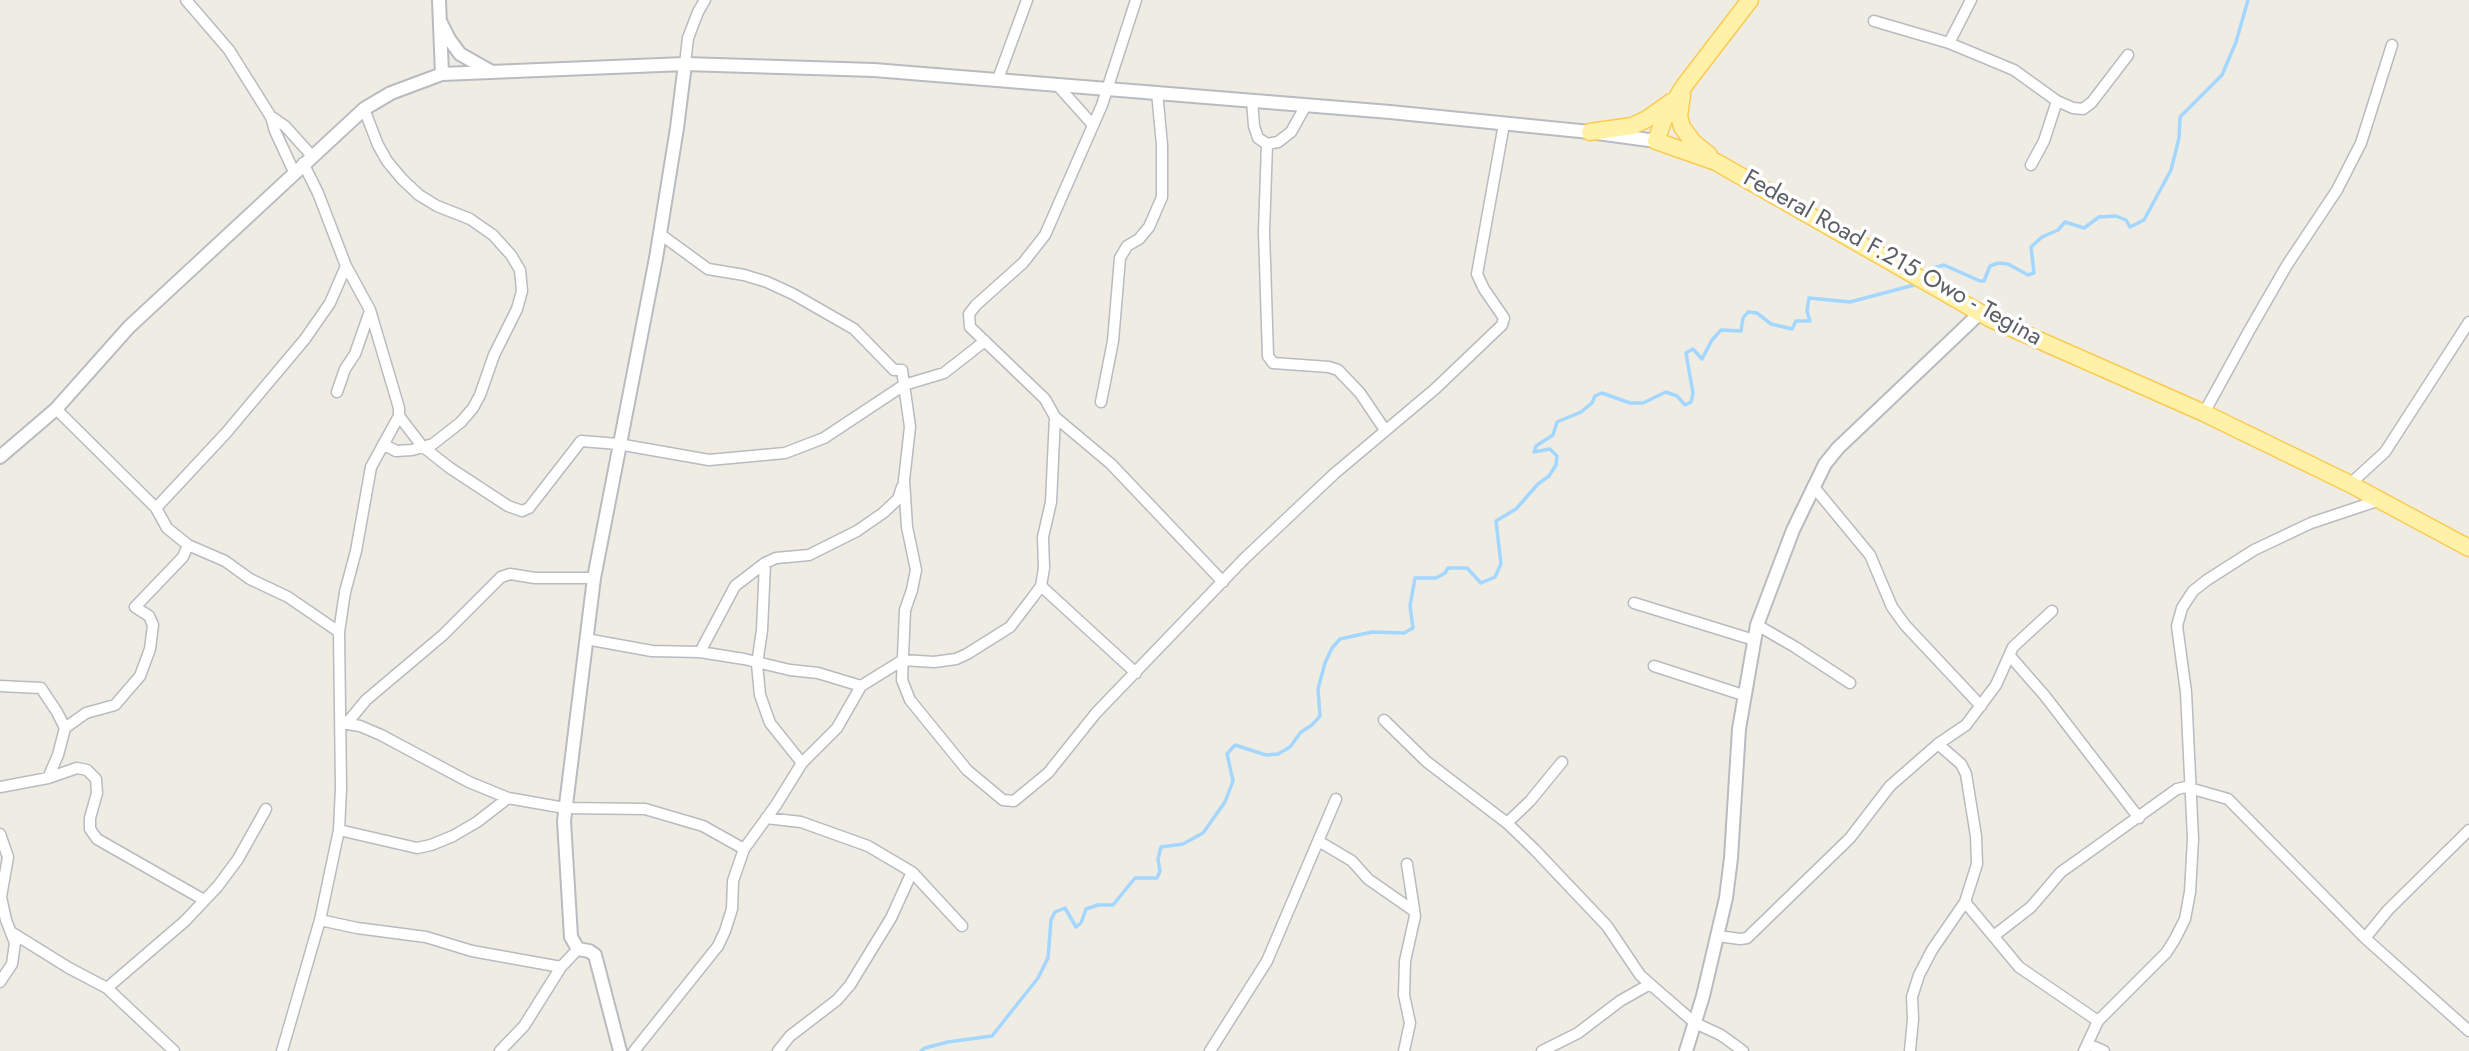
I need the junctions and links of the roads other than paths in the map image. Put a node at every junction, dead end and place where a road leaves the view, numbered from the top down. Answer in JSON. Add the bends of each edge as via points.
{"nodes":[{"id":1,"x":186,"y":0,"type":"edge"},
{"id":2,"x":439,"y":0,"type":"edge"},
{"id":3,"x":705,"y":0,"type":"edge"},
{"id":4,"x":1027,"y":0,"type":"edge"},
{"id":5,"x":1136,"y":0,"type":"edge"},
{"id":6,"x":1750,"y":0,"type":"edge"},
{"id":7,"x":1971,"y":0,"type":"edge"},
{"id":8,"x":440,"y":21,"type":"junction"},
{"id":9,"x":1874,"y":21,"type":"dead end"},
{"id":10,"x":1949,"y":43,"type":"junction"},
{"id":11,"x":2392,"y":45,"type":"dead end"},
{"id":12,"x":2128,"y":55,"type":"dead end"},
{"id":13,"x":685,"y":64,"type":"junction"},
{"id":14,"x":494,"y":73,"type":"junction"},
{"id":15,"x":442,"y":74,"type":"junction"},
{"id":16,"x":998,"y":79,"type":"junction"},
{"id":17,"x":1058,"y":86,"type":"junction"},
{"id":18,"x":1107,"y":90,"type":"junction"},
{"id":19,"x":1681,"y":91,"type":"junction"},
{"id":20,"x":1157,"y":93,"type":"junction"},
{"id":21,"x":1252,"y":100,"type":"junction"},
{"id":22,"x":2057,"y":102,"type":"junction"},
{"id":23,"x":1306,"y":105,"type":"junction"},
{"id":24,"x":364,"y":108,"type":"junction"},
{"id":25,"x":271,"y":117,"type":"junction"},
{"id":26,"x":1504,"y":124,"type":"junction"},
{"id":27,"x":1093,"y":125,"type":"junction"},
{"id":28,"x":1590,"y":132,"type":"junction"},
{"id":29,"x":1656,"y":141,"type":"junction"},
{"id":30,"x":1267,"y":144,"type":"junction"},
{"id":31,"x":1716,"y":162,"type":"junction"},
{"id":32,"x":303,"y":164,"type":"junction"},
{"id":33,"x":2031,"y":165,"type":"dead end"},
{"id":34,"x":660,"y":234,"type":"junction"},
{"id":35,"x":345,"y":266,"type":"junction"},
{"id":36,"x":370,"y":310,"type":"junction"},
{"id":37,"x":1980,"y":313,"type":"junction"},
{"id":38,"x":2469,"y":322,"type":"edge"},
{"id":39,"x":985,"y":341,"type":"junction"},
{"id":40,"x":904,"y":385,"type":"junction"},
{"id":41,"x":337,"y":392,"type":"dead end"},
{"id":42,"x":1101,"y":402,"type":"dead end"},
{"id":43,"x":56,"y":409,"type":"junction"},
{"id":44,"x":2204,"y":413,"type":"junction"},
{"id":45,"x":399,"y":416,"type":"junction"},
{"id":46,"x":1055,"y":417,"type":"junction"},
{"id":47,"x":1385,"y":430,"type":"junction"},
{"id":48,"x":383,"y":444,"type":"junction"},
{"id":49,"x":618,"y":444,"type":"junction"},
{"id":50,"x":422,"y":446,"type":"junction"},
{"id":51,"x":0,"y":457,"type":"edge"},
{"id":52,"x":904,"y":480,"type":"junction"},
{"id":53,"x":2350,"y":484,"type":"junction"},
{"id":54,"x":1813,"y":486,"type":"junction"},
{"id":55,"x":2381,"y":500,"type":"junction"},
{"id":56,"x":156,"y":508,"type":"junction"},
{"id":57,"x":188,"y":545,"type":"junction"},
{"id":58,"x":2469,"y":548,"type":"edge"},
{"id":59,"x":765,"y":563,"type":"junction"},
{"id":60,"x":594,"y":578,"type":"junction"},
{"id":61,"x":1223,"y":582,"type":"junction"},
{"id":62,"x":1041,"y":586,"type":"junction"},
{"id":63,"x":1634,"y":603,"type":"dead end"},
{"id":64,"x":2052,"y":611,"type":"dead end"},
{"id":65,"x":1757,"y":625,"type":"junction"},
{"id":66,"x":339,"y":632,"type":"junction"},
{"id":67,"x":586,"y":639,"type":"junction"},
{"id":68,"x":1754,"y":640,"type":"junction"},
{"id":69,"x":700,"y":652,"type":"junction"},
{"id":70,"x":2010,"y":656,"type":"junction"},
{"id":71,"x":902,"y":660,"type":"junction"},
{"id":72,"x":757,"y":664,"type":"junction"},
{"id":73,"x":1654,"y":666,"type":"dead end"},
{"id":74,"x":1136,"y":673,"type":"junction"},
{"id":75,"x":1850,"y":683,"type":"dead end"},
{"id":76,"x":861,"y":686,"type":"junction"},
{"id":77,"x":0,"y":687,"type":"edge"},
{"id":78,"x":1743,"y":695,"type":"junction"},
{"id":79,"x":1982,"y":706,"type":"junction"},
{"id":80,"x":1384,"y":720,"type":"dead end"},
{"id":81,"x":344,"y":723,"type":"junction"},
{"id":82,"x":65,"y":728,"type":"junction"},
{"id":83,"x":1938,"y":744,"type":"junction"},
{"id":84,"x":1562,"y":762,"type":"dead end"},
{"id":85,"x":802,"y":763,"type":"junction"},
{"id":86,"x":48,"y":778,"type":"junction"},
{"id":87,"x":0,"y":787,"type":"edge"},
{"id":88,"x":2192,"y":789,"type":"junction"},
{"id":89,"x":508,"y":798,"type":"junction"},
{"id":90,"x":1336,"y":799,"type":"dead end"},
{"id":91,"x":266,"y":808,"type":"dead end"},
{"id":92,"x":565,"y":808,"type":"junction"},
{"id":93,"x":766,"y":818,"type":"junction"},
{"id":94,"x":2139,"y":818,"type":"junction"},
{"id":95,"x":1507,"y":824,"type":"junction"},
{"id":96,"x":339,"y":830,"type":"junction"},
{"id":97,"x":2469,"y":830,"type":"edge"},
{"id":98,"x":0,"y":834,"type":"edge"},
{"id":99,"x":1320,"y":842,"type":"junction"},
{"id":100,"x":744,"y":849,"type":"junction"},
{"id":101,"x":1406,"y":864,"type":"dead end"},
{"id":102,"x":912,"y":872,"type":"junction"},
{"id":103,"x":204,"y":900,"type":"junction"},
{"id":104,"x":1965,"y":902,"type":"junction"},
{"id":105,"x":1414,"y":911,"type":"junction"},
{"id":106,"x":320,"y":920,"type":"junction"},
{"id":107,"x":962,"y":926,"type":"dead end"},
{"id":108,"x":11,"y":932,"type":"junction"},
{"id":109,"x":1718,"y":936,"type":"junction"},
{"id":110,"x":1994,"y":936,"type":"junction"},
{"id":111,"x":2365,"y":937,"type":"junction"},
{"id":112,"x":578,"y":949,"type":"junction"},
{"id":113,"x":561,"y":967,"type":"junction"},
{"id":114,"x":0,"y":982,"type":"edge"},
{"id":115,"x":1650,"y":984,"type":"junction"},
{"id":116,"x":107,"y":988,"type":"junction"},
{"id":117,"x":2098,"y":1021,"type":"junction"},
{"id":118,"x":1696,"y":1023,"type":"junction"},
{"id":119,"x":2469,"y":1031,"type":"edge"},
{"id":120,"x":2086,"y":1047,"type":"edge"},
{"id":121,"x":1546,"y":1050,"type":"edge"},
{"id":122,"x":174,"y":1051,"type":"edge"},
{"id":123,"x":282,"y":1051,"type":"edge"},
{"id":124,"x":500,"y":1051,"type":"edge"},
{"id":125,"x":620,"y":1051,"type":"edge"},
{"id":126,"x":634,"y":1051,"type":"edge"},
{"id":127,"x":778,"y":1051,"type":"edge"},
{"id":128,"x":1210,"y":1051,"type":"edge"},
{"id":129,"x":1404,"y":1051,"type":"edge"},
{"id":130,"x":1686,"y":1051,"type":"edge"},
{"id":131,"x":1743,"y":1051,"type":"edge"},
{"id":132,"x":1910,"y":1051,"type":"edge"},
{"id":133,"x":2104,"y":1051,"type":"edge"}],
"edges":[{"from":1,"to":25,"type":"street","via":[[229,50]]},
{"from":2,"to":8,"type":"street"},
{"from":3,"to":13,"type":"street","via":[[688,37]]},
{"from":4,"to":16,"type":"street"},
{"from":5,"to":18,"type":"street"},
{"from":6,"to":19,"type":"main road"},
{"from":7,"to":10,"type":"street"},
{"from":8,"to":14,"type":"street","via":[[460,54]]},
{"from":8,"to":15,"type":"street"},
{"from":9,"to":10,"type":"street"},
{"from":10,"to":22,"type":"street","via":[[2014,70]]},
{"from":11,"to":44,"type":"street","via":[[2361,144]]},
{"from":12,"to":22,"type":"street","via":[[2083,109]]},
{"from":13,"to":14,"type":"street"},
{"from":13,"to":16,"type":"street"},
{"from":13,"to":34,"type":"street"},
{"from":14,"to":15,"type":"street"},
{"from":15,"to":24,"type":"street"},
{"from":16,"to":17,"type":"street"},
{"from":17,"to":18,"type":"street"},
{"from":17,"to":27,"type":"street"},
{"from":18,"to":20,"type":"street"},
{"from":18,"to":27,"type":"street"},
{"from":19,"to":28,"type":"main road","via":[[1632,126]]},
{"from":19,"to":29,"type":"main road"},
{"from":19,"to":31,"type":"main road","via":[[1682,127]]},
{"from":20,"to":21,"type":"street"},
{"from":20,"to":42,"type":"street","via":[[1162,197],[1149,227],[1120,258],[1114,341]]},
{"from":21,"to":23,"type":"street"},
{"from":21,"to":30,"type":"street","via":[[1258,138]]},
{"from":22,"to":33,"type":"street"},
{"from":23,"to":26,"type":"street"},
{"from":23,"to":30,"type":"street","via":[[1291,132]]},
{"from":24,"to":32,"type":"street"},
{"from":24,"to":50,"type":"street","via":[[378,145],[402,179],[428,201],[486,228],[520,270],[522,291],[517,309],[473,408],[443,437]]},
{"from":25,"to":32,"type":"street","via":[[275,131]]},
{"from":25,"to":32,"type":"street","via":[[285,126]]},
{"from":26,"to":28,"type":"street"},
{"from":26,"to":47,"type":"street","via":[[1477,275],[1504,318],[1502,325]]},
{"from":27,"to":39,"type":"street","via":[[1036,249],[969,314],[970,327]]},
{"from":28,"to":29,"type":"street"},
{"from":29,"to":31,"type":"main road","name":"Federal Road F.215 Owo - Tegina"},
{"from":30,"to":47,"type":"street","via":[[1268,356],[1273,363],[1338,370]]},
{"from":31,"to":37,"type":"main road","name":"Federal Road F.215 Owo - Tegina"},
{"from":32,"to":35,"type":"street"},
{"from":32,"to":43,"type":"street","via":[[129,327]]},
{"from":34,"to":40,"type":"street","via":[[708,269],[767,282],[844,323],[863,336],[894,370],[902,370]]},
{"from":34,"to":49,"type":"street"},
{"from":35,"to":36,"type":"street"},
{"from":35,"to":56,"type":"street","via":[[330,303],[305,339]]},
{"from":36,"to":41,"type":"street"},
{"from":36,"to":45,"type":"street"},
{"from":37,"to":44,"type":"main road","name":"Federal Road F.215 Owo - Tegina"},
{"from":37,"to":54,"type":"street","via":[[1838,448]]},
{"from":38,"to":53,"type":"street","via":[[2385,452]]},
{"from":39,"to":40,"type":"street","via":[[944,373]]},
{"from":39,"to":46,"type":"street","via":[[1045,399]]},
{"from":40,"to":49,"type":"street","via":[[824,438],[786,453],[709,460]]},
{"from":40,"to":52,"type":"street","via":[[910,427]]},
{"from":43,"to":51,"type":"street"},
{"from":43,"to":56,"type":"street"},
{"from":44,"to":53,"type":"main road","name":"Federal Road F.215 Owo - Tegina"},
{"from":45,"to":48,"type":"street"},
{"from":45,"to":50,"type":"street"},
{"from":46,"to":61,"type":"street","via":[[1111,464]]},
{"from":46,"to":62,"type":"street"},
{"from":47,"to":61,"type":"street","via":[[1296,508]]},
{"from":48,"to":50,"type":"street","via":[[405,452]]},
{"from":48,"to":66,"type":"street","via":[[371,467]]},
{"from":49,"to":50,"type":"street","via":[[578,442],[523,511],[496,499]]},
{"from":49,"to":60,"type":"street"},
{"from":52,"to":59,"type":"street","via":[[898,499],[857,531],[809,555]]},
{"from":52,"to":71,"type":"street","via":[[916,570],[905,610]]},
{"from":53,"to":55,"type":"main road","name":"Federal Road F.215 Owo - Tegina"},
{"from":54,"to":65,"type":"street"},
{"from":54,"to":79,"type":"street","via":[[1870,555],[1892,607],[1905,625]]},
{"from":55,"to":58,"type":"main road","name":"Federal Road F.215 Owo - Tegina"},
{"from":55,"to":88,"type":"street","via":[[2311,523],[2254,550],[2193,591],[2177,626]]},
{"from":56,"to":57,"type":"street","via":[[167,528]]},
{"from":57,"to":66,"type":"street","via":[[288,597]]},
{"from":57,"to":82,"type":"street","via":[[183,557],[135,607],[149,616],[153,625],[140,676],[115,705],[86,713]]},
{"from":59,"to":69,"type":"street","via":[[735,586]]},
{"from":59,"to":72,"type":"street"},
{"from":60,"to":67,"type":"street"},
{"from":60,"to":81,"type":"street","via":[[501,577]]},
{"from":61,"to":74,"type":"street"},
{"from":62,"to":71,"type":"street","via":[[1010,627],[982,646],[956,659]]},
{"from":62,"to":74,"type":"street"},
{"from":63,"to":68,"type":"street"},
{"from":64,"to":70,"type":"street","via":[[2020,640]]},
{"from":65,"to":68,"type":"street"},
{"from":65,"to":75,"type":"street"},
{"from":66,"to":81,"type":"street"},
{"from":67,"to":69,"type":"street","via":[[652,651]]},
{"from":67,"to":92,"type":"street"},
{"from":68,"to":78,"type":"street"},
{"from":69,"to":72,"type":"street"},
{"from":70,"to":79,"type":"street"},
{"from":70,"to":94,"type":"street"},
{"from":71,"to":74,"type":"street","via":[[905,692],[930,726],[967,770],[1003,800],[1014,802],[1048,774],[1096,713]]},
{"from":71,"to":76,"type":"street"},
{"from":72,"to":76,"type":"street","via":[[818,673]]},
{"from":72,"to":85,"type":"street","via":[[767,715]]},
{"from":73,"to":78,"type":"street"},
{"from":76,"to":85,"type":"street","via":[[837,728]]},
{"from":77,"to":82,"type":"street","via":[[41,688]]},
{"from":78,"to":109,"type":"street","via":[[1731,859]]},
{"from":79,"to":83,"type":"street"},
{"from":80,"to":95,"type":"street","via":[[1427,762]]},
{"from":81,"to":89,"type":"street","via":[[381,735]]},
{"from":81,"to":96,"type":"street"},
{"from":82,"to":86,"type":"street"},
{"from":83,"to":104,"type":"street","via":[[1961,764],[1969,783],[1977,864]]},
{"from":83,"to":109,"type":"street","via":[[1890,786],[1850,838],[1747,938]]},
{"from":84,"to":95,"type":"street"},
{"from":85,"to":93,"type":"street"},
{"from":86,"to":87,"type":"street"},
{"from":86,"to":103,"type":"street","via":[[77,768],[87,770],[96,779],[90,829],[97,839]]},
{"from":88,"to":94,"type":"street","via":[[2177,789]]},
{"from":88,"to":111,"type":"street","via":[[2228,799]]},
{"from":88,"to":117,"type":"street","via":[[2193,839],[2185,919],[2166,953]]},
{"from":89,"to":92,"type":"street"},
{"from":89,"to":96,"type":"street","via":[[477,822],[418,848]]},
{"from":90,"to":99,"type":"street"},
{"from":91,"to":103,"type":"street","via":[[238,859]]},
{"from":92,"to":100,"type":"street","via":[[655,811],[704,826]]},
{"from":92,"to":112,"type":"street","via":[[571,937]]},
{"from":93,"to":100,"type":"street"},
{"from":93,"to":102,"type":"street","via":[[812,825],[868,846]]},
{"from":94,"to":110,"type":"street","via":[[2062,872],[2034,905]]},
{"from":95,"to":115,"type":"street","via":[[1607,926]]},
{"from":96,"to":106,"type":"street"},
{"from":97,"to":111,"type":"street"},
{"from":98,"to":108,"type":"street","via":[[8,857],[1,897]]},
{"from":99,"to":105,"type":"street","via":[[1345,856],[1368,879]]},
{"from":99,"to":128,"type":"street","via":[[1267,961]]},
{"from":100,"to":126,"type":"street","via":[[733,881],[732,909],[718,946]]},
{"from":101,"to":105,"type":"street"},
{"from":102,"to":107,"type":"street"},
{"from":102,"to":127,"type":"street","via":[[891,918],[850,985]]},
{"from":103,"to":116,"type":"street"},
{"from":104,"to":110,"type":"street"},
{"from":104,"to":132,"type":"street","via":[[1919,975],[1912,997]]},
{"from":105,"to":129,"type":"street","via":[[1405,961],[1404,995],[1410,1023]]},
{"from":106,"to":113,"type":"street"},
{"from":106,"to":123,"type":"street"},
{"from":108,"to":114,"type":"street","via":[[15,952]]},
{"from":108,"to":116,"type":"street"},
{"from":109,"to":118,"type":"street"},
{"from":110,"to":117,"type":"street","via":[[2019,967]]},
{"from":111,"to":119,"type":"street"},
{"from":112,"to":113,"type":"street"},
{"from":112,"to":125,"type":"street","via":[[595,955]]},
{"from":113,"to":124,"type":"street","via":[[524,1026]]},
{"from":115,"to":118,"type":"street"},
{"from":115,"to":121,"type":"street"},
{"from":116,"to":122,"type":"street"},
{"from":117,"to":120,"type":"street"},
{"from":118,"to":130,"type":"street"},
{"from":118,"to":131,"type":"street"},
{"from":120,"to":133,"type":"street"}]}
